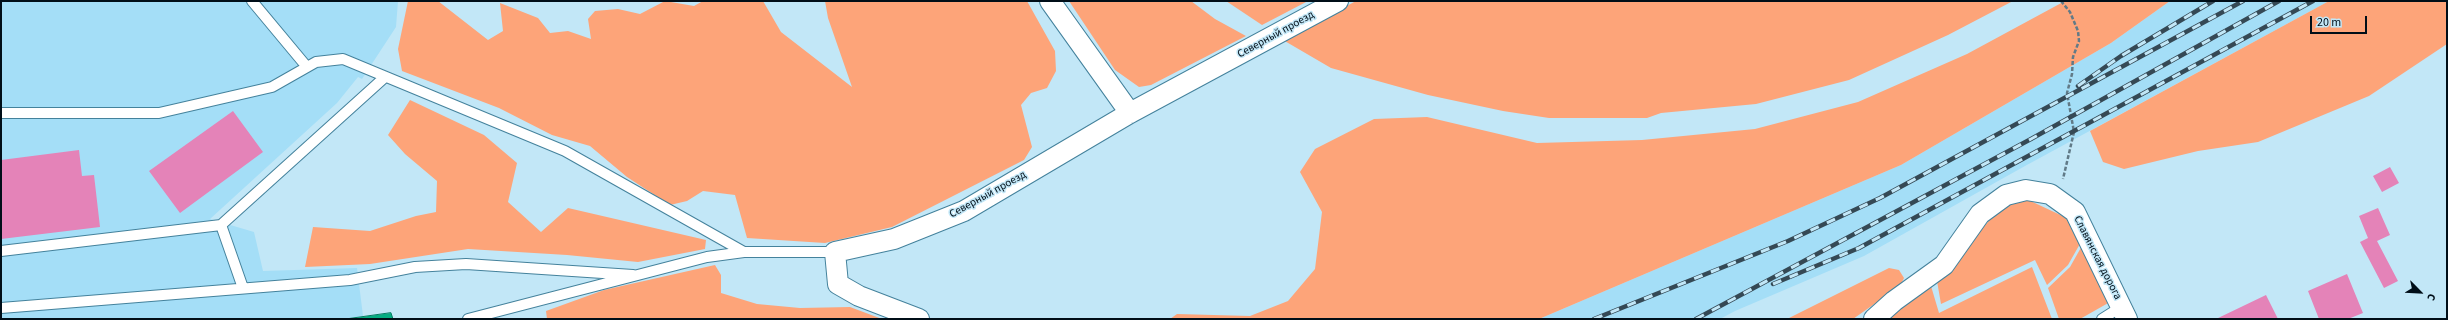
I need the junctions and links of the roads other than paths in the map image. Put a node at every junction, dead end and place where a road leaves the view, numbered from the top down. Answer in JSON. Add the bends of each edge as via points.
{"nodes":[{"id":1,"x":252,"y":1,"type":"edge"},
{"id":2,"x":1050,"y":1,"type":"edge"},
{"id":3,"x":1338,"y":1,"type":"edge"},
{"id":4,"x":307,"y":67,"type":"junction"},
{"id":5,"x":385,"y":77,"type":"junction"},
{"id":6,"x":1,"y":113,"type":"edge"},
{"id":7,"x":1130,"y":113,"type":"junction"},
{"id":8,"x":221,"y":225,"type":"junction"},
{"id":9,"x":1,"y":251,"type":"edge"},
{"id":10,"x":744,"y":252,"type":"junction"},
{"id":11,"x":835,"y":252,"type":"junction"},
{"id":12,"x":633,"y":276,"type":"junction"},
{"id":13,"x":243,"y":288,"type":"junction"},
{"id":14,"x":1,"y":308,"type":"edge"},
{"id":15,"x":2124,"y":313,"type":"edge"},
{"id":16,"x":468,"y":319,"type":"edge"},
{"id":17,"x":919,"y":319,"type":"edge"},
{"id":18,"x":1874,"y":319,"type":"edge"},
{"id":19,"x":2102,"y":319,"type":"edge"}],
"edges":[{"from":1,"to":4,"type":"lane"},
{"from":2,"to":7,"type":"street"},
{"from":3,"to":7,"type":"street","name":"Северный проезд"},
{"from":4,"to":5,"type":"lane","via":[[316,62],[342,58]]},
{"from":4,"to":6,"type":"lane","via":[[272,87],[159,113]]},
{"from":5,"to":8,"type":"lane"},
{"from":5,"to":10,"type":"lane","via":[[565,151]]},
{"from":7,"to":11,"type":"street","name":"Северный проезд","via":[[964,211],[894,239]]},
{"from":8,"to":9,"type":"lane"},
{"from":8,"to":13,"type":"lane"},
{"from":10,"to":11,"type":"lane"},
{"from":10,"to":12,"type":"lane","via":[[707,257]]},
{"from":11,"to":17,"type":"street","via":[[838,284],[859,296]]},
{"from":12,"to":13,"type":"lane","via":[[466,264],[415,267],[350,280]]},
{"from":12,"to":16,"type":"lane"},
{"from":13,"to":14,"type":"lane"},
{"from":15,"to":18,"type":"street","name":"Славянская дорога","via":[[2075,212],[2050,194],[2026,190],[2006,195],[1980,214],[1944,265],[1894,301]]},
{"from":15,"to":19,"type":"lane"}]}
